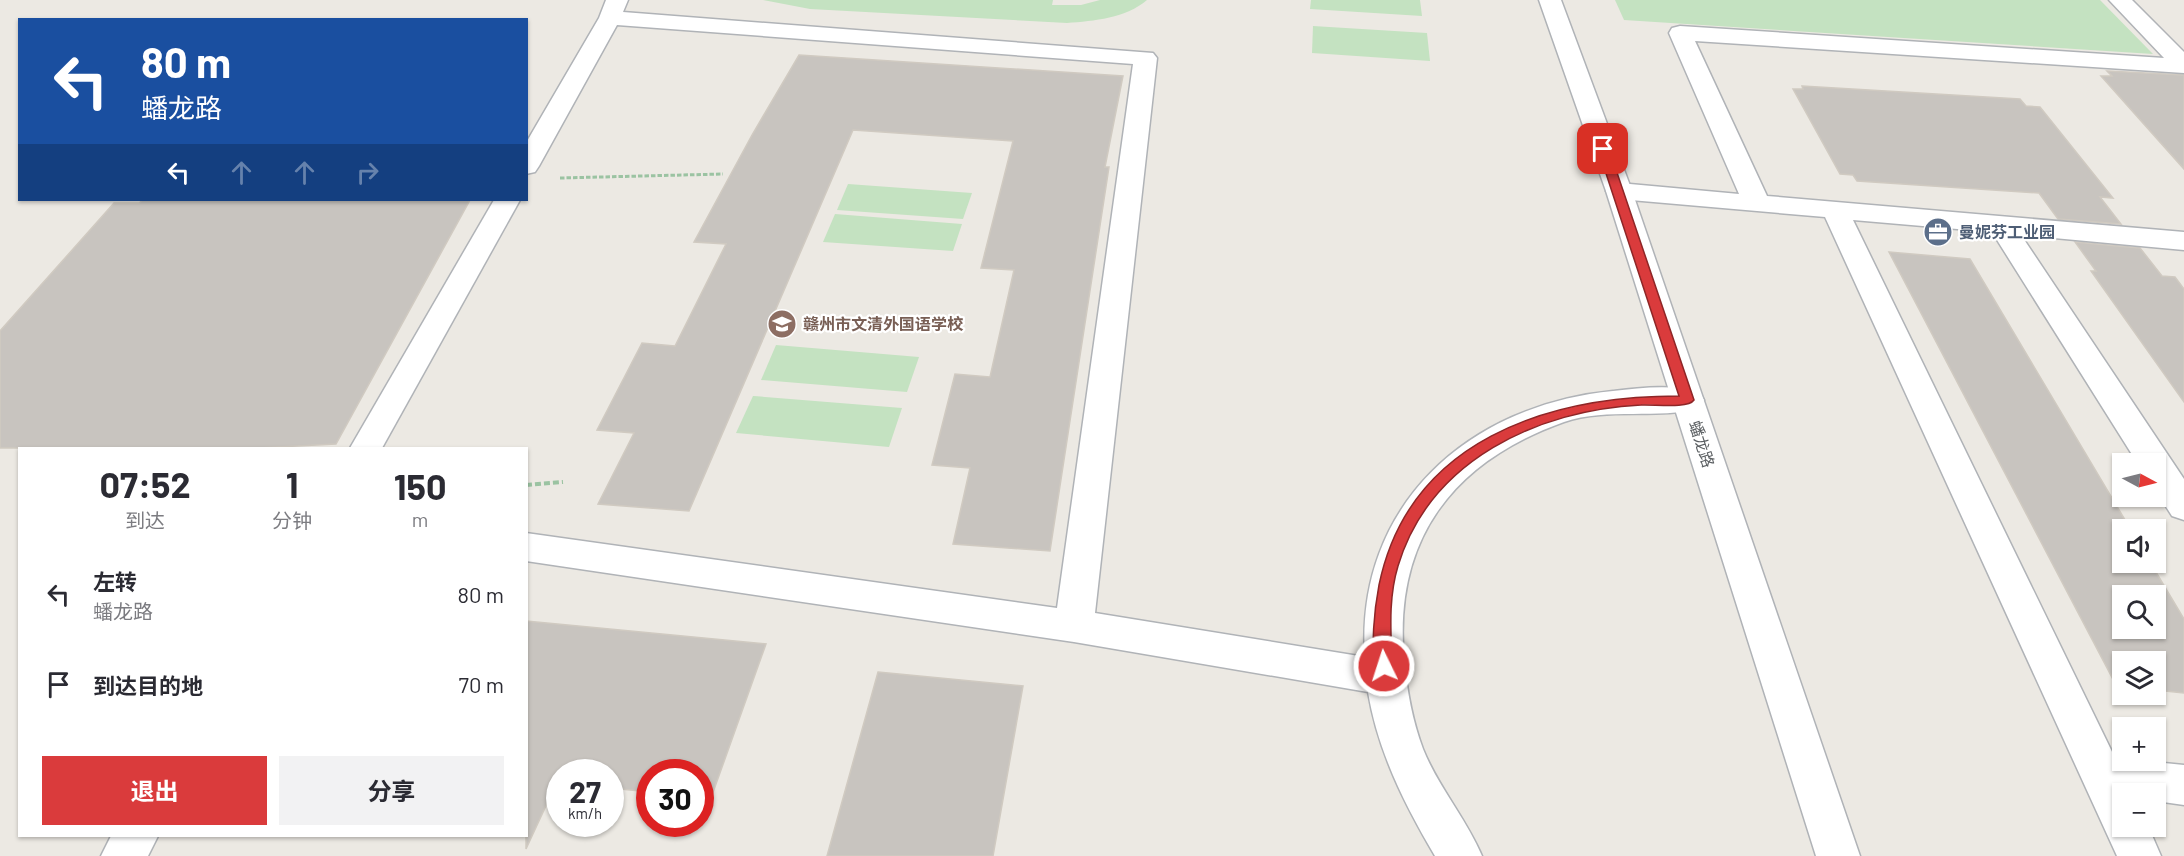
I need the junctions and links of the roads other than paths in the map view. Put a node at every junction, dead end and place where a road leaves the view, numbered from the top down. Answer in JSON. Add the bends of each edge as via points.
{"nodes":[{"id":1,"x":1550,"y":0,"type":"edge"},
{"id":2,"x":2120,"y":0,"type":"edge"},
{"id":3,"x":614,"y":9,"type":"edge"},
{"id":4,"x":2184,"y":66,"type":"edge"},
{"id":5,"x":528,"y":162,"type":"edge"},
{"id":6,"x":1618,"y":191,"type":"junction"},
{"id":7,"x":506,"y":201,"type":"edge"},
{"id":8,"x":1757,"y":203,"type":"junction"},
{"id":9,"x":1835,"y":210,"type":"junction"},
{"id":10,"x":2001,"y":225,"type":"junction"},
{"id":11,"x":2184,"y":241,"type":"edge"},
{"id":12,"x":1688,"y":400,"type":"junction"},
{"id":13,"x":367,"y":447,"type":"edge"},
{"id":14,"x":2184,"y":507,"type":"edge"},
{"id":15,"x":528,"y":547,"type":"edge"},
{"id":16,"x":1074,"y":626,"type":"junction"},
{"id":17,"x":1386,"y":678,"type":"junction"},
{"id":18,"x":2103,"y":776,"type":"junction"},
{"id":19,"x":2184,"y":785,"type":"edge"},
{"id":20,"x":2112,"y":796,"type":"edge"},
{"id":21,"x":135,"y":837,"type":"edge"},
{"id":22,"x":2131,"y":837,"type":"edge"},
{"id":23,"x":123,"y":856,"type":"edge"},
{"id":24,"x":1460,"y":856,"type":"edge"},
{"id":25,"x":1838,"y":856,"type":"edge"},
{"id":26,"x":2139,"y":856,"type":"edge"}],
"edges":[{"from":1,"to":6,"type":"street","name":"蟠龙路"},
{"from":2,"to":4,"type":"street"},
{"from":3,"to":5,"type":"street"},
{"from":3,"to":16,"type":"street","via":[[1145,58]]},
{"from":4,"to":8,"type":"street","via":[[1680,33]]},
{"from":6,"to":8,"type":"street"},
{"from":6,"to":12,"type":"street","name":"蟠龙路"},
{"from":7,"to":13,"type":"street"},
{"from":8,"to":9,"type":"street"},
{"from":9,"to":10,"type":"street"},
{"from":9,"to":18,"type":"street"},
{"from":10,"to":11,"type":"street"},
{"from":10,"to":14,"type":"street"},
{"from":12,"to":17,"type":"street","via":[[1641,400],[1555,414],[1482,446],[1452,469],[1410,521],[1390,566],[1382,608]]},
{"from":12,"to":25,"type":"street","name":"蟠龙路"},
{"from":15,"to":16,"type":"street"},
{"from":16,"to":17,"type":"street"},
{"from":17,"to":24,"type":"street","via":[[1389,703],[1405,756],[1431,810]]},
{"from":18,"to":19,"type":"street"},
{"from":18,"to":20,"type":"street"},
{"from":21,"to":23,"type":"street"},
{"from":22,"to":26,"type":"street"}]}
